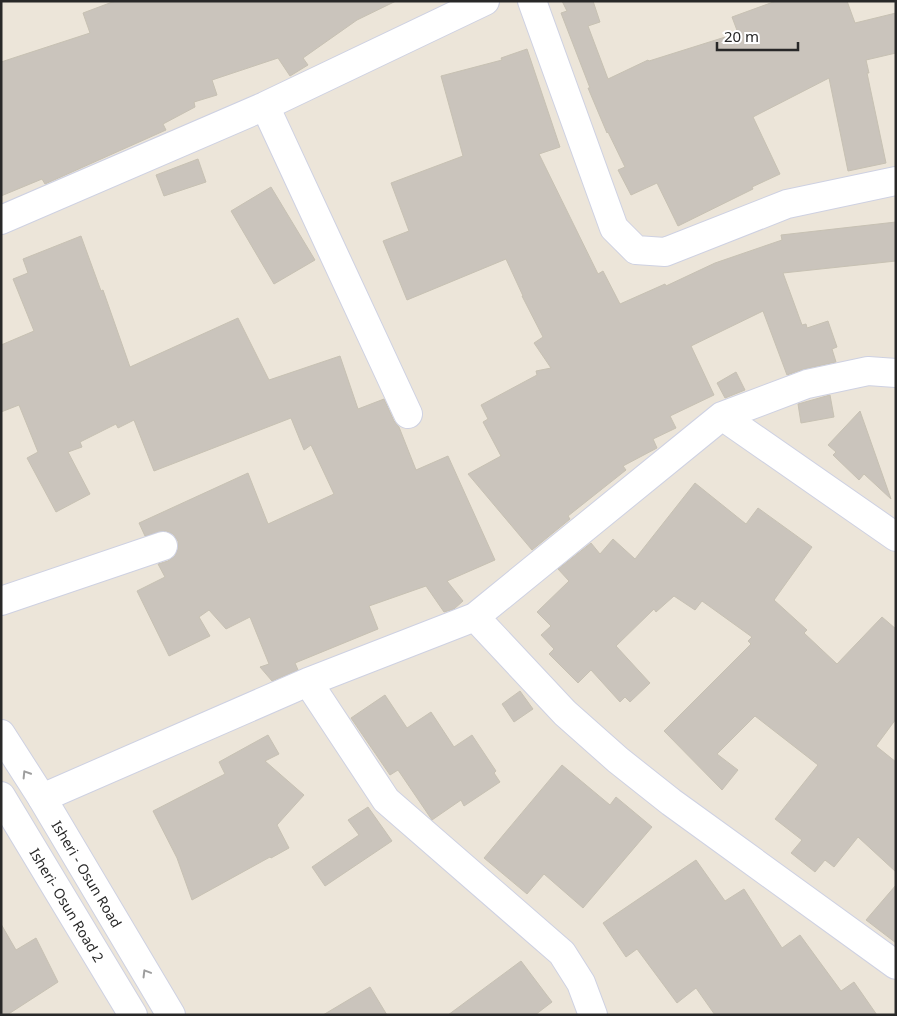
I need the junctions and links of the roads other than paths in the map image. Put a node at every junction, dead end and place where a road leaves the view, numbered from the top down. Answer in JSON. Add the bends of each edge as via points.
{"nodes":[{"id":1,"x":485,"y":1,"type":"edge"},
{"id":2,"x":532,"y":1,"type":"edge"},
{"id":3,"x":265,"y":106,"type":"junction"},
{"id":4,"x":896,"y":181,"type":"edge"},
{"id":5,"x":1,"y":220,"type":"edge"},
{"id":6,"x":896,"y":373,"type":"edge"},
{"id":7,"x":408,"y":414,"type":"dead end"},
{"id":8,"x":722,"y":416,"type":"junction"},
{"id":9,"x":896,"y":537,"type":"edge"},
{"id":10,"x":163,"y":546,"type":"dead end"},
{"id":11,"x":1,"y":601,"type":"edge"},
{"id":12,"x":475,"y":617,"type":"junction"},
{"id":13,"x":308,"y":682,"type":"junction"},
{"id":14,"x":1,"y":734,"type":"edge"},
{"id":15,"x":1,"y":796,"type":"edge"},
{"id":16,"x":42,"y":798,"type":"junction"},
{"id":17,"x":896,"y":965,"type":"edge"},
{"id":18,"x":133,"y":1015,"type":"edge"},
{"id":19,"x":171,"y":1015,"type":"edge"},
{"id":20,"x":593,"y":1015,"type":"edge"}],
"edges":[{"from":1,"to":3,"type":"street"},
{"from":2,"to":4,"type":"street","via":[[614,228],[636,250],[665,252],[787,204]]},
{"from":3,"to":5,"type":"street"},
{"from":3,"to":7,"type":"street"},
{"from":6,"to":8,"type":"street","via":[[868,371],[807,384]]},
{"from":8,"to":9,"type":"street"},
{"from":8,"to":12,"type":"street"},
{"from":10,"to":11,"type":"street"},
{"from":12,"to":13,"type":"street"},
{"from":12,"to":17,"type":"street","via":[[565,713],[618,760],[670,802]]},
{"from":13,"to":16,"type":"street"},
{"from":13,"to":20,"type":"street","via":[[386,800],[562,953],[580,983]]},
{"from":16,"to":14,"type":"street","name":"Isheri - Osun Road","one_way":true},
{"from":15,"to":18,"type":"street","name":"Isheri- Osun Road 2"},
{"from":19,"to":16,"type":"street","name":"Isheri - Osun Road","one_way":true}]}
